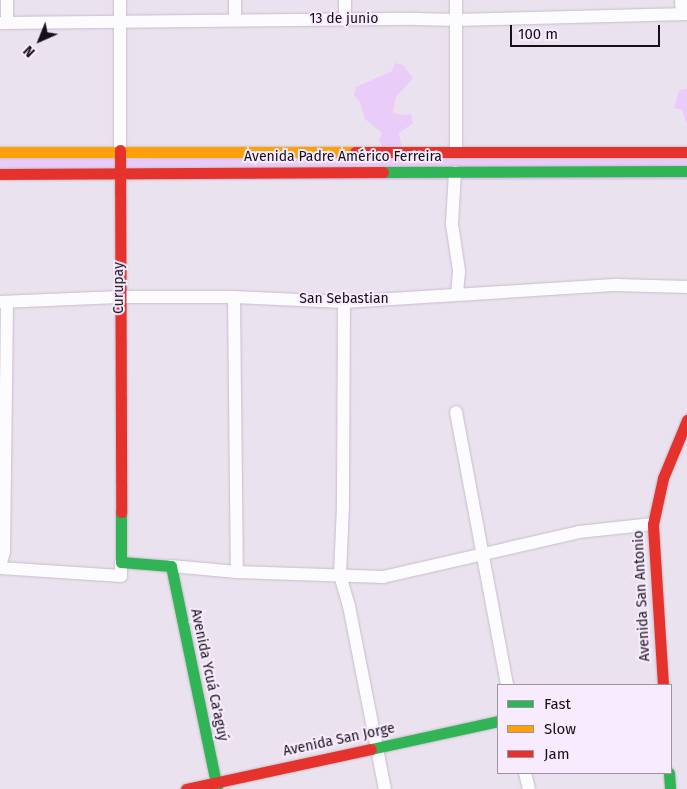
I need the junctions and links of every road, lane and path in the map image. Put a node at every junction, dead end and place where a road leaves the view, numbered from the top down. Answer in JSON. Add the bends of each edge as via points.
{"nodes":[{"id":1,"x":7,"y":0,"type":"edge"},
{"id":2,"x":120,"y":0,"type":"edge"},
{"id":3,"x":235,"y":0,"type":"edge"},
{"id":4,"x":345,"y":0,"type":"edge"},
{"id":5,"x":456,"y":0,"type":"edge"},
{"id":6,"x":681,"y":0,"type":"edge"},
{"id":7,"x":684,"y":14,"type":"edge"},
{"id":8,"x":236,"y":20,"type":"junction"},
{"id":9,"x":345,"y":20,"type":"junction"},
{"id":10,"x":456,"y":20,"type":"junction"},
{"id":11,"x":4,"y":23,"type":"edge"},
{"id":12,"x":120,"y":23,"type":"junction"},
{"id":13,"x":120,"y":150,"type":"junction"},
{"id":14,"x":456,"y":151,"type":"junction"},
{"id":15,"x":0,"y":152,"type":"edge"},
{"id":16,"x":687,"y":152,"type":"edge"},
{"id":17,"x":687,"y":171,"type":"edge"},
{"id":18,"x":456,"y":172,"type":"junction"},
{"id":19,"x":120,"y":173,"type":"junction"},
{"id":20,"x":0,"y":174,"type":"edge"},
{"id":21,"x":687,"y":287,"type":"edge"},
{"id":22,"x":457,"y":294,"type":"junction"},
{"id":23,"x":119,"y":297,"type":"junction"},
{"id":24,"x":234,"y":297,"type":"junction"},
{"id":25,"x":4,"y":302,"type":"edge"},
{"id":26,"x":344,"y":302,"type":"junction"},
{"id":27,"x":456,"y":412,"type":"dead end"},
{"id":28,"x":687,"y":420,"type":"edge"},
{"id":29,"x":653,"y":524,"type":"junction"},
{"id":30,"x":483,"y":555,"type":"junction"},
{"id":31,"x":121,"y":562,"type":"junction"},
{"id":32,"x":171,"y":566,"type":"junction"},
{"id":33,"x":0,"y":567,"type":"edge"},
{"id":34,"x":237,"y":572,"type":"junction"},
{"id":35,"x":340,"y":575,"type":"junction"},
{"id":36,"x":507,"y":684,"type":"edge"},
{"id":37,"x":663,"y":684,"type":"edge"},
{"id":38,"x":497,"y":721,"type":"edge"},
{"id":39,"x":377,"y":747,"type":"junction"},
{"id":40,"x":525,"y":774,"type":"edge"},
{"id":41,"x":669,"y":774,"type":"edge"},
{"id":42,"x":217,"y":786,"type":"edge"},
{"id":43,"x":186,"y":789,"type":"edge"},
{"id":44,"x":385,"y":789,"type":"edge"},
{"id":45,"x":529,"y":789,"type":"edge"},
{"id":46,"x":670,"y":789,"type":"edge"}],
"edges":[{"from":1,"to":11,"type":"street"},
{"from":2,"to":12,"type":"street","name":"Curupay"},
{"from":3,"to":8,"type":"street"},
{"from":4,"to":9,"type":"street"},
{"from":5,"to":10,"type":"street"},
{"from":6,"to":7,"type":"street"},
{"from":7,"to":10,"type":"street","name":"13 de junio"},
{"from":8,"to":9,"type":"street","name":"13 de junio"},
{"from":8,"to":12,"type":"street","name":"13 de junio"},
{"from":9,"to":10,"type":"street","name":"13 de junio"},
{"from":10,"to":14,"type":"street"},
{"from":11,"to":12,"type":"street","name":"13 de junio"},
{"from":12,"to":13,"type":"street","name":"Curupay"},
{"from":13,"to":14,"type":"street","name":"Avenida Padre Américo Ferreira"},
{"from":13,"to":15,"type":"street","name":"Avenida Padre Américo Ferreira"},
{"from":13,"to":19,"type":"street","name":"Curupay"},
{"from":14,"to":16,"type":"street","name":"Avenida Padre Américo Ferreira"},
{"from":17,"to":18,"type":"street","name":"Avenida Padre Américo Ferreira"},
{"from":18,"to":19,"type":"street","name":"Avenida Padre Américo Ferreira"},
{"from":18,"to":22,"type":"street","via":[[452,224],[459,271]]},
{"from":19,"to":20,"type":"street","name":"Avenida Padre Américo Ferreira"},
{"from":19,"to":23,"type":"street","name":"Curupay"},
{"from":21,"to":22,"type":"street","name":"San Sebastian","via":[[617,285]]},
{"from":22,"to":26,"type":"street","name":"San Sebastian"},
{"from":23,"to":24,"type":"street","name":"San Sebastian"},
{"from":23,"to":25,"type":"street","name":"San Sebastian"},
{"from":23,"to":31,"type":"street","name":"Curupay"},
{"from":24,"to":26,"type":"street","name":"San Sebastian"},
{"from":24,"to":34,"type":"street"},
{"from":25,"to":33,"type":"street","via":[[5,544]]},
{"from":26,"to":35,"type":"street"},
{"from":27,"to":30,"type":"street"},
{"from":28,"to":29,"type":"street","name":"Avenida San Antonio","via":[[663,478]]},
{"from":29,"to":30,"type":"street","via":[[579,532]]},
{"from":29,"to":37,"type":"street","name":"Avenida San Antonio"},
{"from":30,"to":35,"type":"street","via":[[383,577]]},
{"from":30,"to":36,"type":"street"},
{"from":31,"to":32,"type":"street"},
{"from":31,"to":33,"type":"street","name":"Curupay","via":[[121,576]]},
{"from":32,"to":34,"type":"street"},
{"from":32,"to":42,"type":"street","name":"Avenida Ycuá Ca'aguý"},
{"from":34,"to":35,"type":"street"},
{"from":35,"to":39,"type":"street"},
{"from":38,"to":39,"type":"street","name":"Avenida San Jorge"},
{"from":39,"to":42,"type":"street","name":"Avenida San Jorge"},
{"from":39,"to":44,"type":"street"},
{"from":40,"to":45,"type":"street"},
{"from":41,"to":46,"type":"street"},
{"from":42,"to":43,"type":"street","name":"Avenida San Jorge"}]}
